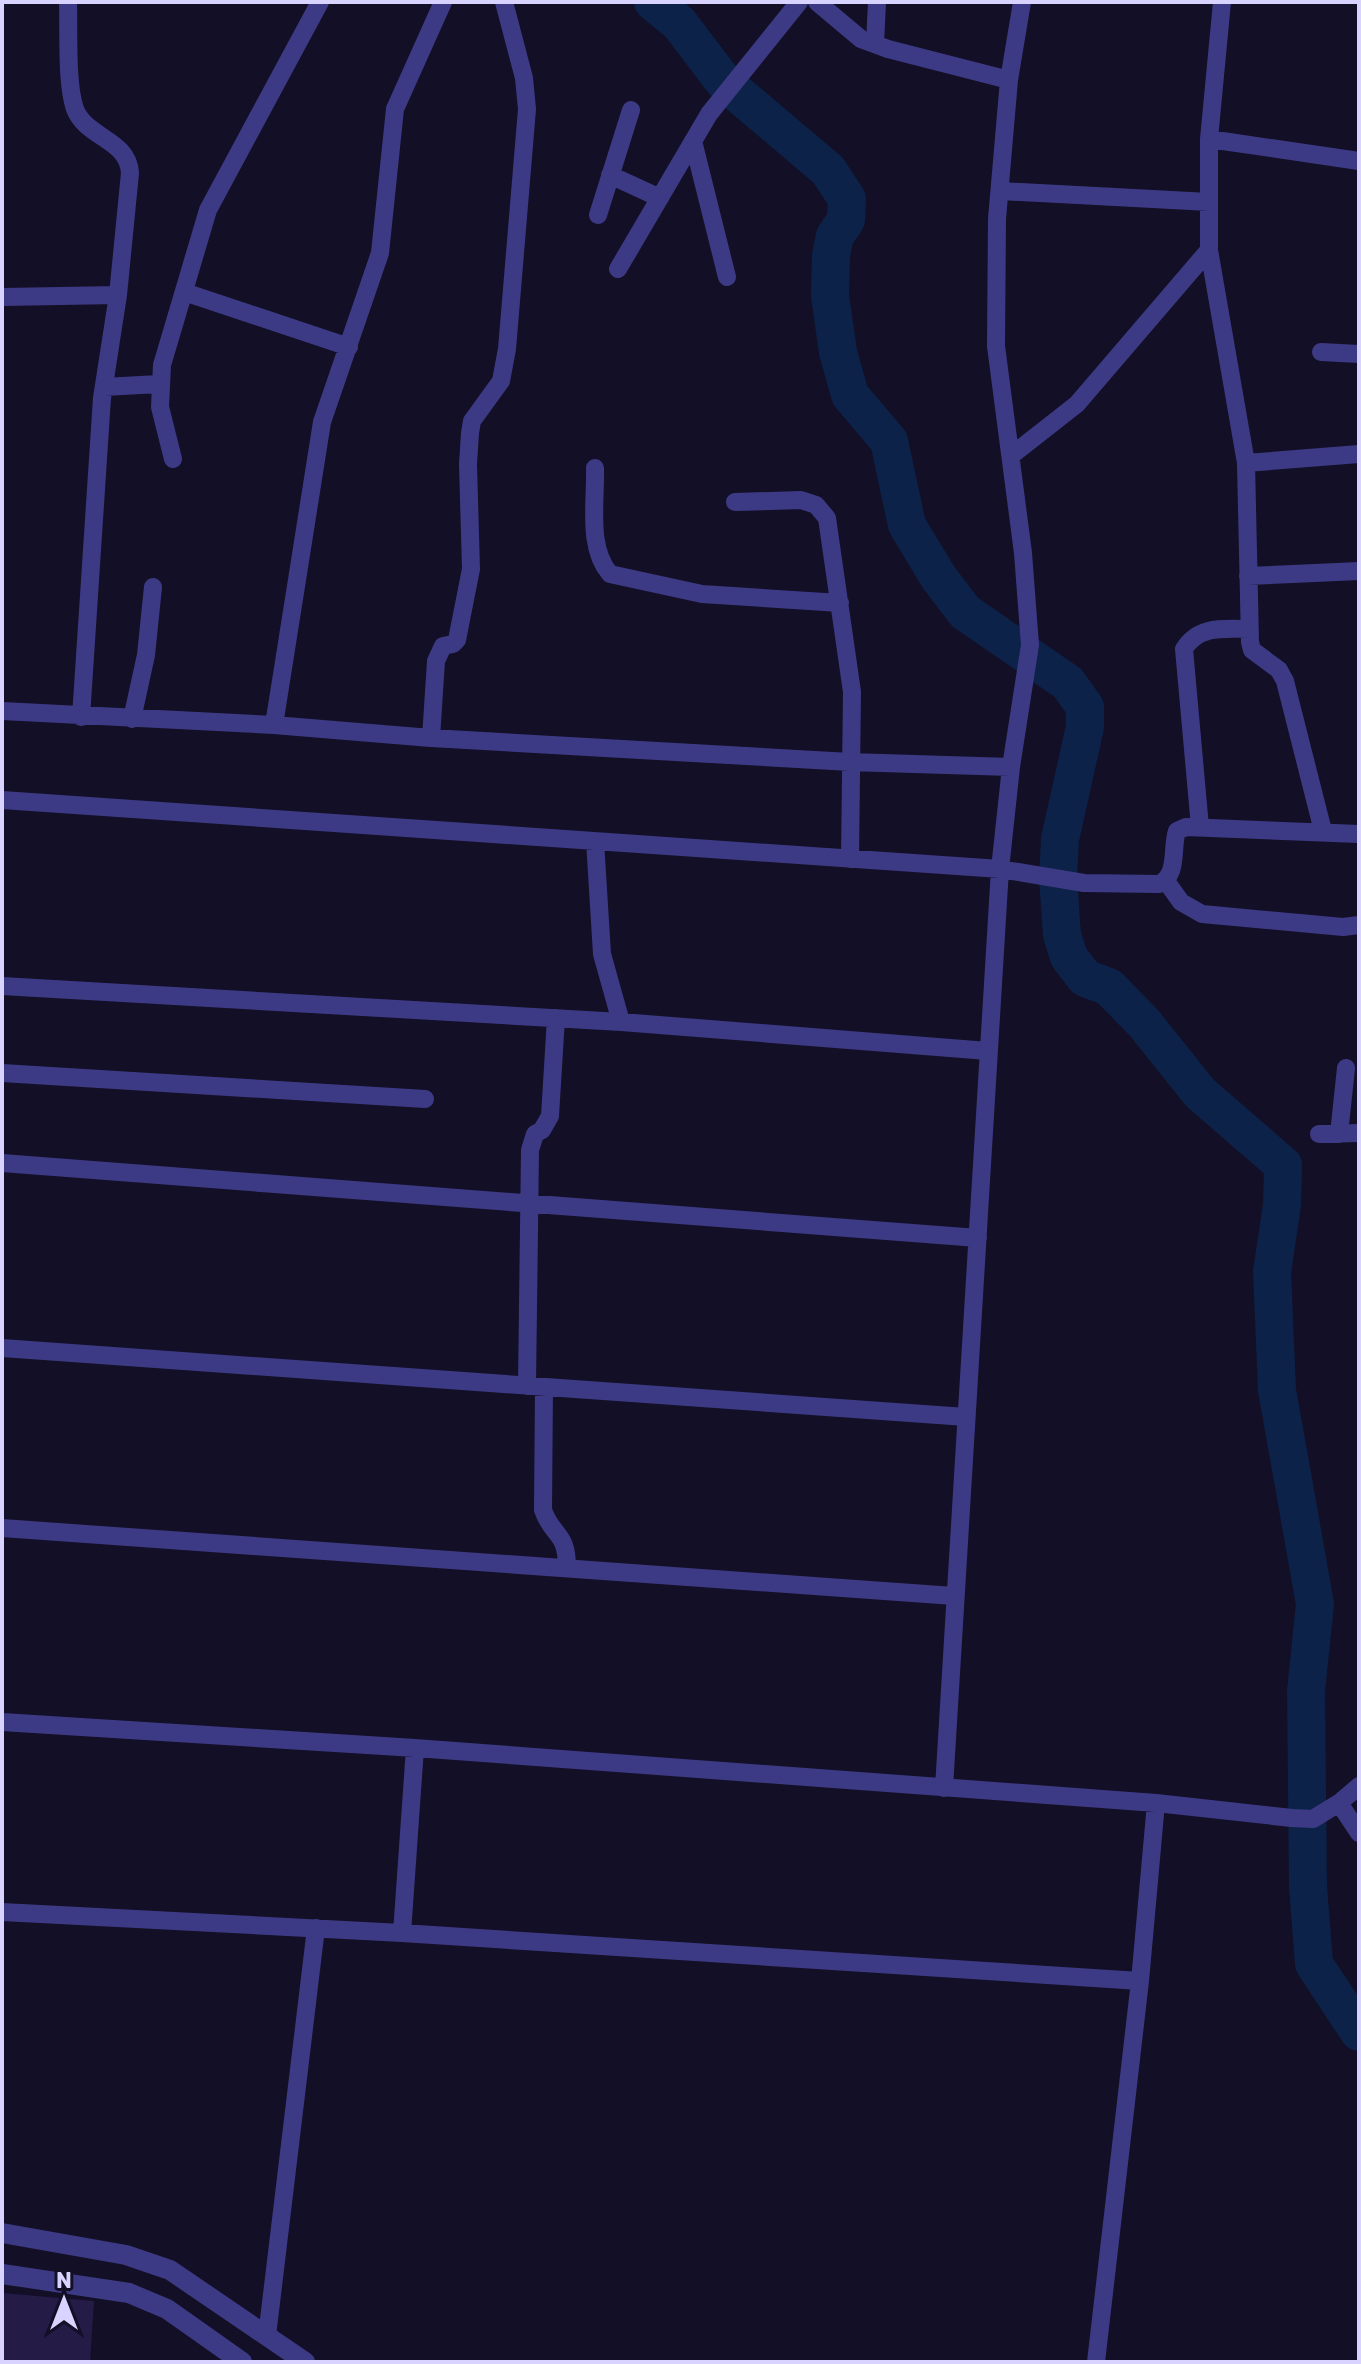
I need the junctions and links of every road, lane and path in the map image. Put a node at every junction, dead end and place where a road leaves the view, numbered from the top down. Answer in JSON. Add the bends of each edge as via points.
{"nodes":[{"id":1,"x":68,"y":2,"type":"edge"},
{"id":2,"x":320,"y":2,"type":"edge"},
{"id":3,"x":443,"y":2,"type":"edge"},
{"id":4,"x":504,"y":2,"type":"edge"},
{"id":5,"x":799,"y":2,"type":"edge"},
{"id":6,"x":817,"y":2,"type":"edge"},
{"id":7,"x":877,"y":2,"type":"edge"},
{"id":8,"x":1022,"y":2,"type":"edge"},
{"id":9,"x":1222,"y":2,"type":"edge"},
{"id":10,"x":875,"y":44,"type":"junction"},
{"id":11,"x":1009,"y":80,"type":"junction"},
{"id":12,"x":631,"y":110,"type":"dead end"},
{"id":13,"x":1209,"y":139,"type":"junction"},
{"id":14,"x":693,"y":141,"type":"junction"},
{"id":15,"x":1359,"y":161,"type":"edge"},
{"id":16,"x":610,"y":175,"type":"junction"},
{"id":17,"x":1000,"y":191,"type":"junction"},
{"id":18,"x":660,"y":198,"type":"junction"},
{"id":19,"x":1209,"y":202,"type":"junction"},
{"id":20,"x":598,"y":215,"type":"dead end"},
{"id":21,"x":1209,"y":250,"type":"junction"},
{"id":22,"x":618,"y":269,"type":"dead end"},
{"id":23,"x":727,"y":277,"type":"dead end"},
{"id":24,"x":184,"y":292,"type":"junction"},
{"id":25,"x":118,"y":295,"type":"junction"},
{"id":26,"x":2,"y":297,"type":"edge"},
{"id":27,"x":349,"y":347,"type":"junction"},
{"id":28,"x":1321,"y":352,"type":"dead end"},
{"id":29,"x":1359,"y":354,"type":"edge"},
{"id":30,"x":159,"y":384,"type":"junction"},
{"id":31,"x":104,"y":387,"type":"junction"},
{"id":32,"x":1359,"y":454,"type":"edge"},
{"id":33,"x":1012,"y":455,"type":"junction"},
{"id":34,"x":173,"y":459,"type":"dead end"},
{"id":35,"x":1246,"y":463,"type":"junction"},
{"id":36,"x":595,"y":468,"type":"dead end"},
{"id":37,"x":735,"y":502,"type":"dead end"},
{"id":38,"x":1359,"y":571,"type":"edge"},
{"id":39,"x":1248,"y":576,"type":"junction"},
{"id":40,"x":153,"y":587,"type":"dead end"},
{"id":41,"x":840,"y":603,"type":"junction"},
{"id":42,"x":1249,"y":629,"type":"junction"},
{"id":43,"x":2,"y":711,"type":"edge"},
{"id":44,"x":81,"y":717,"type":"junction"},
{"id":45,"x":132,"y":719,"type":"junction"},
{"id":46,"x":274,"y":725,"type":"junction"},
{"id":47,"x":431,"y":738,"type":"junction"},
{"id":48,"x":850,"y":762,"type":"junction"},
{"id":49,"x":1011,"y":767,"type":"junction"},
{"id":50,"x":2,"y":800,"type":"edge"},
{"id":51,"x":1200,"y":827,"type":"junction"},
{"id":52,"x":1323,"y":831,"type":"junction"},
{"id":53,"x":1359,"y":834,"type":"edge"},
{"id":54,"x":595,"y":841,"type":"junction"},
{"id":55,"x":850,"y":859,"type":"junction"},
{"id":56,"x":1000,"y":869,"type":"junction"},
{"id":57,"x":1166,"y":881,"type":"junction"},
{"id":58,"x":1359,"y":925,"type":"edge"},
{"id":59,"x":2,"y":986,"type":"edge"},
{"id":60,"x":556,"y":1018,"type":"junction"},
{"id":61,"x":621,"y":1022,"type":"junction"},
{"id":62,"x":988,"y":1051,"type":"junction"},
{"id":63,"x":1346,"y":1068,"type":"dead end"},
{"id":64,"x":2,"y":1073,"type":"edge"},
{"id":65,"x":425,"y":1099,"type":"dead end"},
{"id":66,"x":1359,"y":1133,"type":"edge"},
{"id":67,"x":1319,"y":1134,"type":"dead end"},
{"id":68,"x":1339,"y":1134,"type":"junction"},
{"id":69,"x":2,"y":1163,"type":"edge"},
{"id":70,"x":530,"y":1204,"type":"junction"},
{"id":71,"x":978,"y":1238,"type":"junction"},
{"id":72,"x":2,"y":1348,"type":"edge"},
{"id":73,"x":535,"y":1386,"type":"junction"},
{"id":74,"x":966,"y":1417,"type":"junction"},
{"id":75,"x":2,"y":1528,"type":"edge"},
{"id":76,"x":567,"y":1568,"type":"junction"},
{"id":77,"x":954,"y":1596,"type":"junction"},
{"id":78,"x":2,"y":1722,"type":"edge"},
{"id":79,"x":415,"y":1748,"type":"junction"},
{"id":80,"x":1359,"y":1786,"type":"edge"},
{"id":81,"x":944,"y":1788,"type":"junction"},
{"id":82,"x":1156,"y":1803,"type":"junction"},
{"id":83,"x":1339,"y":1803,"type":"junction"},
{"id":84,"x":1359,"y":1833,"type":"edge"},
{"id":85,"x":2,"y":1912,"type":"edge"},
{"id":86,"x":316,"y":1928,"type":"junction"},
{"id":87,"x":402,"y":1933,"type":"junction"},
{"id":88,"x":1140,"y":1981,"type":"junction"},
{"id":89,"x":2,"y":2233,"type":"edge"},
{"id":90,"x":2,"y":2274,"type":"edge"},
{"id":91,"x":267,"y":2336,"type":"junction"},
{"id":92,"x":242,"y":2362,"type":"edge"},
{"id":93,"x":305,"y":2362,"type":"edge"},
{"id":94,"x":1096,"y":2362,"type":"edge"}],
"edges":[{"from":1,"to":25,"type":"street","via":[[75,110],[130,163]]},
{"from":2,"to":24,"type":"street","via":[[208,210]]},
{"from":3,"to":27,"type":"street","via":[[395,109],[380,253]]},
{"from":4,"to":47,"type":"street","via":[[527,109],[507,349],[501,381],[472,421],[471,569],[457,640],[443,646],[436,661]]},
{"from":5,"to":14,"type":"street"},
{"from":6,"to":10,"type":"street","via":[[861,39]]},
{"from":7,"to":10,"type":"street"},
{"from":8,"to":11,"type":"street"},
{"from":9,"to":13,"type":"street"},
{"from":10,"to":11,"type":"street"},
{"from":11,"to":17,"type":"street"},
{"from":12,"to":16,"type":"street"},
{"from":13,"to":15,"type":"street"},
{"from":13,"to":19,"type":"street"},
{"from":14,"to":18,"type":"street"},
{"from":14,"to":23,"type":"street"},
{"from":16,"to":18,"type":"street"},
{"from":16,"to":20,"type":"street"},
{"from":17,"to":19,"type":"street"},
{"from":17,"to":33,"type":"street","via":[[996,346]]},
{"from":18,"to":22,"type":"street"},
{"from":19,"to":21,"type":"street"},
{"from":21,"to":33,"type":"street","via":[[1077,404]]},
{"from":21,"to":35,"type":"street"},
{"from":24,"to":27,"type":"street"},
{"from":24,"to":30,"type":"street"},
{"from":25,"to":26,"type":"street"},
{"from":25,"to":31,"type":"street"},
{"from":27,"to":46,"type":"street","via":[[322,422]]},
{"from":28,"to":29,"type":"street"},
{"from":30,"to":31,"type":"street"},
{"from":30,"to":34,"type":"street"},
{"from":31,"to":44,"type":"street"},
{"from":32,"to":35,"type":"street"},
{"from":33,"to":49,"type":"street","via":[[1030,645]]},
{"from":35,"to":39,"type":"street"},
{"from":36,"to":41,"type":"street","via":[[596,550],[610,574],[702,594]]},
{"from":37,"to":41,"type":"street","via":[[801,500],[816,505],[827,518]]},
{"from":38,"to":39,"type":"street"},
{"from":39,"to":42,"type":"street"},
{"from":40,"to":45,"type":"street"},
{"from":41,"to":48,"type":"street","via":[[852,692]]},
{"from":42,"to":51,"type":"street","via":[[1204,631],[1184,649]]},
{"from":42,"to":52,"type":"street","via":[[1252,650],[1285,681]]},
{"from":43,"to":44,"type":"street"},
{"from":44,"to":45,"type":"street"},
{"from":45,"to":46,"type":"street"},
{"from":46,"to":47,"type":"street"},
{"from":47,"to":48,"type":"street"},
{"from":48,"to":49,"type":"street"},
{"from":48,"to":55,"type":"street"},
{"from":49,"to":56,"type":"street"},
{"from":50,"to":54,"type":"street"},
{"from":51,"to":52,"type":"street"},
{"from":51,"to":57,"type":"street","via":[[1177,831]]},
{"from":52,"to":53,"type":"street"},
{"from":54,"to":55,"type":"street"},
{"from":54,"to":61,"type":"street","via":[[602,954]]},
{"from":55,"to":56,"type":"street"},
{"from":56,"to":57,"type":"street","via":[[1084,883]]},
{"from":56,"to":62,"type":"street"},
{"from":57,"to":58,"type":"street","via":[[1181,902],[1202,914]]},
{"from":59,"to":60,"type":"street"},
{"from":60,"to":61,"type":"street"},
{"from":60,"to":70,"type":"street","via":[[550,1116],[530,1142]]},
{"from":61,"to":62,"type":"street"},
{"from":62,"to":71,"type":"street"},
{"from":63,"to":68,"type":"street"},
{"from":64,"to":65,"type":"street"},
{"from":66,"to":68,"type":"street"},
{"from":67,"to":68,"type":"street"},
{"from":69,"to":70,"type":"street"},
{"from":70,"to":71,"type":"street"},
{"from":70,"to":73,"type":"street"},
{"from":71,"to":74,"type":"street"},
{"from":72,"to":73,"type":"street"},
{"from":73,"to":74,"type":"street"},
{"from":73,"to":76,"type":"street","via":[[543,1510],[564,1540]]},
{"from":74,"to":77,"type":"street"},
{"from":75,"to":76,"type":"street"},
{"from":76,"to":77,"type":"street"},
{"from":77,"to":81,"type":"street"},
{"from":78,"to":79,"type":"street"},
{"from":79,"to":81,"type":"street"},
{"from":79,"to":87,"type":"street"},
{"from":80,"to":83,"type":"street"},
{"from":81,"to":82,"type":"street"},
{"from":82,"to":83,"type":"street","via":[[1313,1819]]},
{"from":82,"to":88,"type":"street"},
{"from":83,"to":84,"type":"street"},
{"from":85,"to":86,"type":"street"},
{"from":86,"to":87,"type":"street"},
{"from":86,"to":91,"type":"street"},
{"from":87,"to":88,"type":"street"},
{"from":88,"to":94,"type":"street"},
{"from":89,"to":91,"type":"street","via":[[126,2255],[170,2270]]},
{"from":90,"to":92,"type":"street","via":[[129,2293],[167,2309]]},
{"from":91,"to":93,"type":"street"}]}
